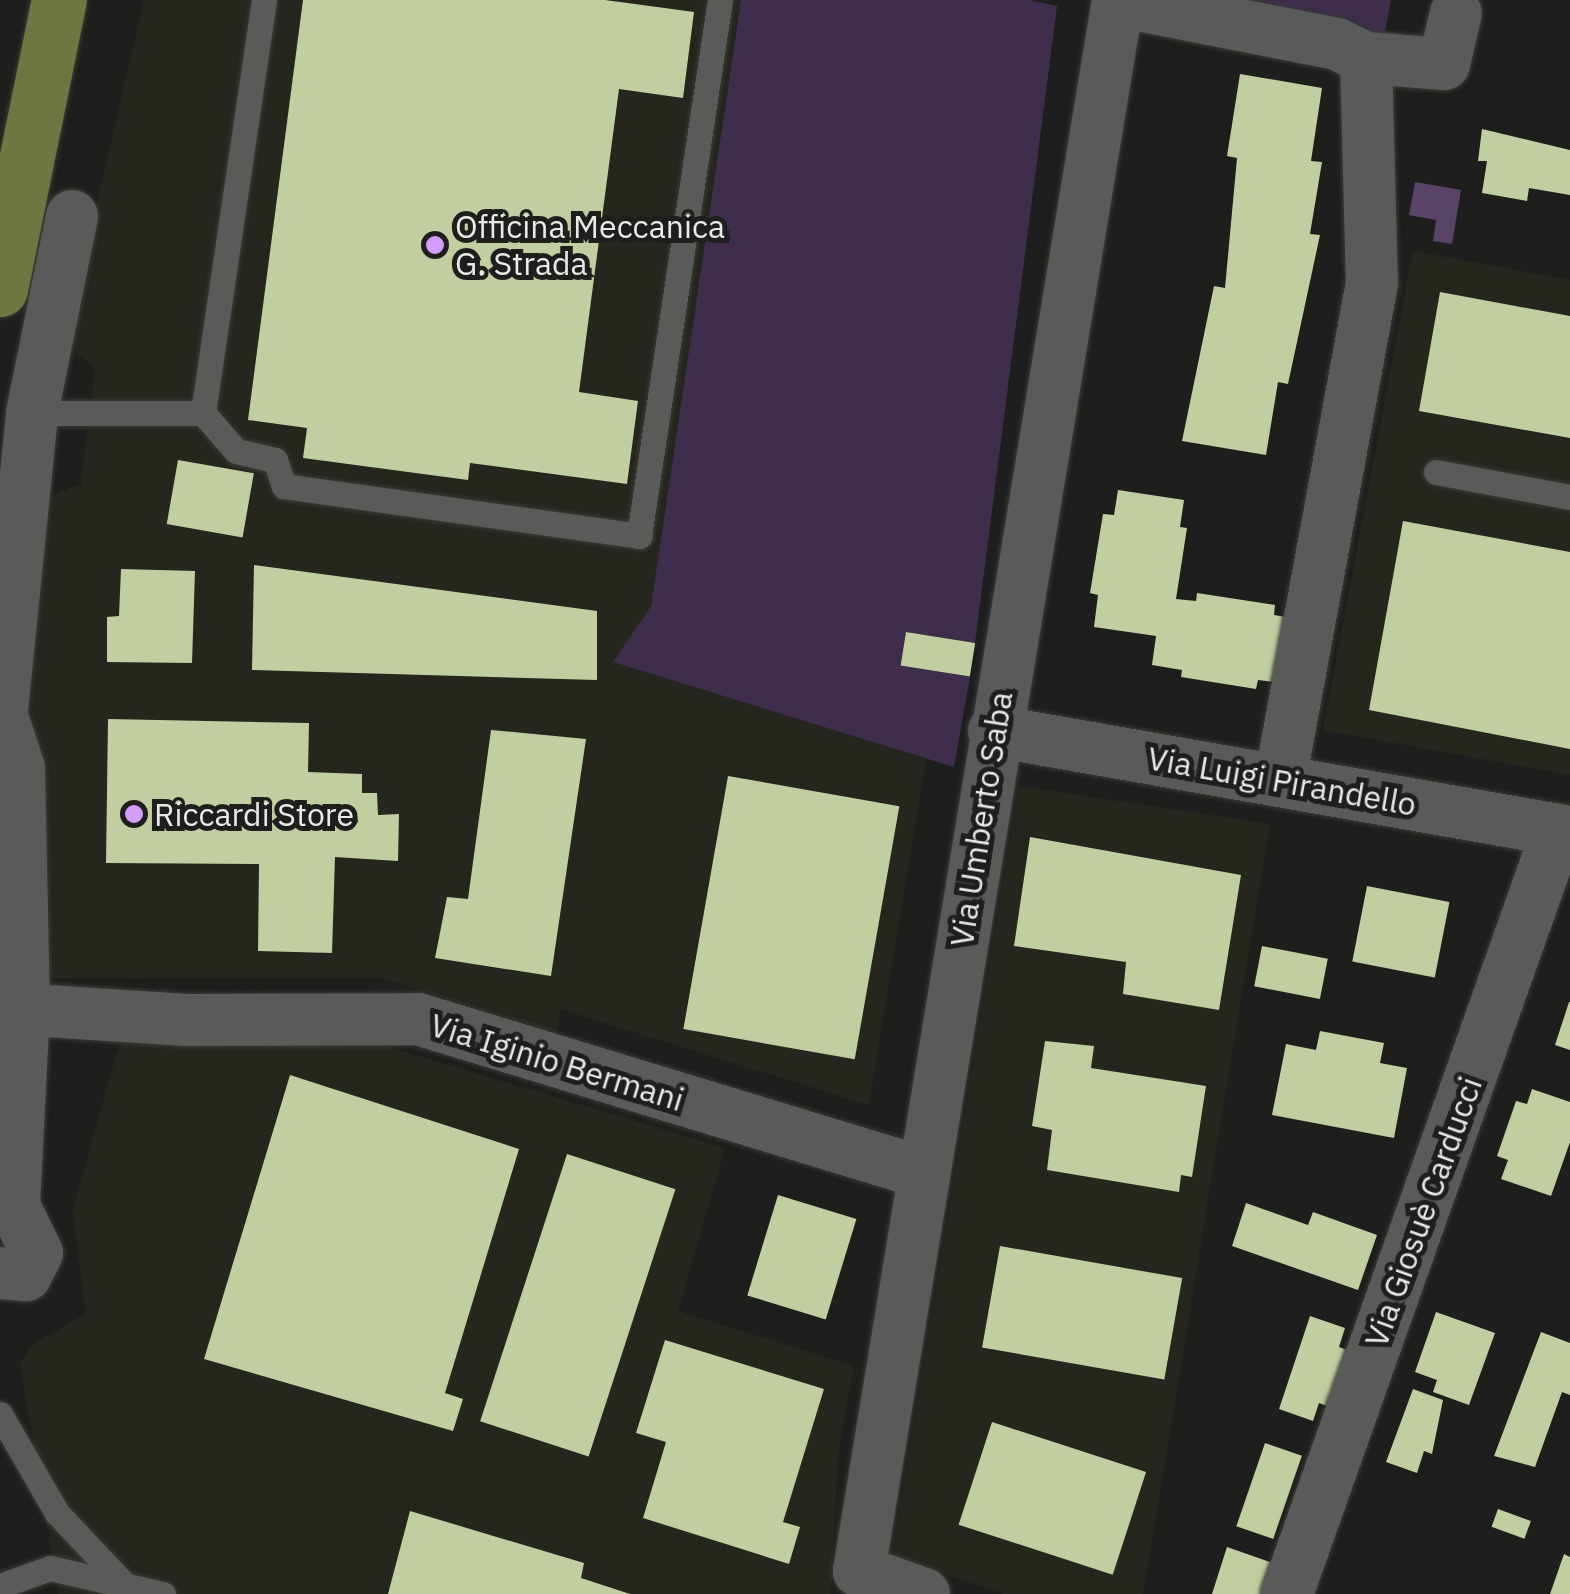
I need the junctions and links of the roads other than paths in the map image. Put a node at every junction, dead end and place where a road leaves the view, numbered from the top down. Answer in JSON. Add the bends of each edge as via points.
{"nodes":[{"id":1,"x":60,"y":0,"type":"edge"},
{"id":2,"x":264,"y":0,"type":"edge"},
{"id":3,"x":720,"y":0,"type":"edge"},
{"id":4,"x":1118,"y":1,"type":"edge"},
{"id":5,"x":1456,"y":13,"type":"dead end"},
{"id":6,"x":1366,"y":58,"type":"junction"},
{"id":7,"x":72,"y":216,"type":"dead end"},
{"id":8,"x":0,"y":289,"type":"edge"},
{"id":9,"x":203,"y":413,"type":"junction"},
{"id":10,"x":32,"y":414,"type":"junction"},
{"id":11,"x":1436,"y":472,"type":"dead end"},
{"id":12,"x":1570,"y":497,"type":"edge"},
{"id":13,"x":1,"y":710,"type":"edge"},
{"id":14,"x":994,"y":731,"type":"junction"},
{"id":15,"x":1280,"y":781,"type":"junction"},
{"id":16,"x":1564,"y":831,"type":"edge"},
{"id":17,"x":12,"y":1008,"type":"edge"},
{"id":18,"x":924,"y":1173,"type":"junction"},
{"id":19,"x":0,"y":1273,"type":"edge"},
{"id":20,"x":0,"y":1414,"type":"edge"},
{"id":21,"x":0,"y":1586,"type":"edge"},
{"id":22,"x":120,"y":1589,"type":"edge"},
{"id":23,"x":16,"y":1594,"type":"edge"},
{"id":24,"x":162,"y":1594,"type":"edge"},
{"id":25,"x":924,"y":1594,"type":"edge"},
{"id":26,"x":1287,"y":1594,"type":"edge"}],
"edges":[{"from":1,"to":8,"type":"main road"},
{"from":2,"to":9,"type":"lane"},
{"from":3,"to":9,"type":"lane","via":[[639,536],[284,486],[275,460],[236,451]]},
{"from":4,"to":6,"type":"street","via":[[1336,44]]},
{"from":4,"to":14,"type":"street","name":"Via Umberto Saba"},
{"from":5,"to":6,"type":"street","via":[[1444,64]]},
{"from":6,"to":15,"type":"street","via":[[1372,283]]},
{"from":7,"to":10,"type":"street"},
{"from":9,"to":10,"type":"lane"},
{"from":10,"to":13,"type":"street"},
{"from":11,"to":12,"type":"lane"},
{"from":13,"to":17,"type":"street","via":[[19,768]]},
{"from":14,"to":15,"type":"street","name":"Via Luigi Pirandello"},
{"from":14,"to":18,"type":"street","name":"Via Umberto Saba"},
{"from":15,"to":16,"type":"street","name":"Via Luigi Pirandello"},
{"from":16,"to":26,"type":"street","name":"Via Giosuè Carducci"},
{"from":17,"to":18,"type":"street","name":"Via Iginio Bermani","via":[[187,1020],[418,1019]]},
{"from":17,"to":19,"type":"street","via":[[14,1206],[37,1253],[26,1275]]},
{"from":18,"to":25,"type":"street","name":"Via Umberto Saba","via":[[859,1571]]},
{"from":20,"to":22,"type":"lane","via":[[57,1513]]},
{"from":21,"to":22,"type":"lane","via":[[50,1568]]},
{"from":21,"to":23,"type":"lane"},
{"from":22,"to":24,"type":"lane"}]}
